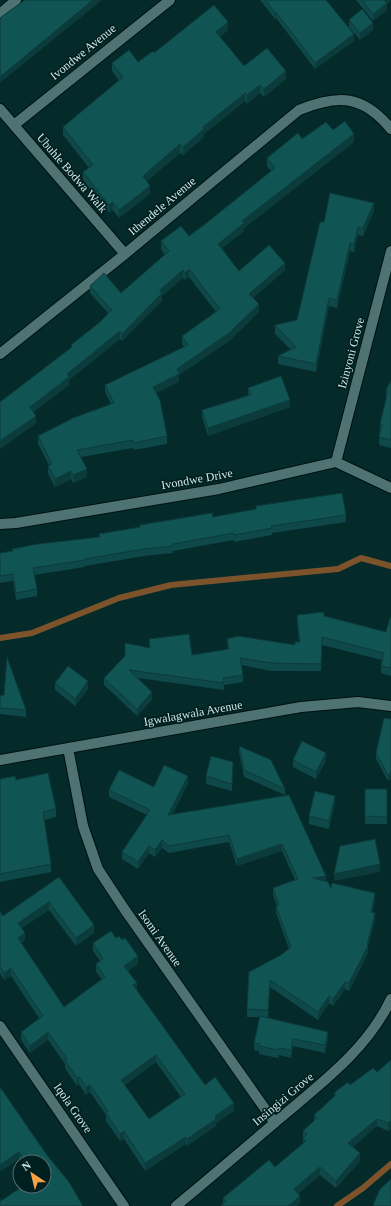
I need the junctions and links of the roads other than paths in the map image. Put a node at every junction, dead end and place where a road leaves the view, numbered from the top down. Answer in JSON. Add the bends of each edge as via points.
{"nodes":[{"id":1,"x":16,"y":0,"type":"edge"},
{"id":2,"x":170,"y":0,"type":"edge"},
{"id":3,"x":0,"y":14,"type":"edge"},
{"id":4,"x":0,"y":109,"type":"edge"},
{"id":5,"x":14,"y":125,"type":"junction"},
{"id":6,"x":391,"y":130,"type":"edge"},
{"id":7,"x":391,"y":251,"type":"edge"},
{"id":8,"x":124,"y":254,"type":"junction"},
{"id":9,"x":0,"y":354,"type":"edge"},
{"id":10,"x":336,"y":462,"type":"junction"},
{"id":11,"x":391,"y":488,"type":"edge"},
{"id":12,"x":0,"y":524,"type":"edge"},
{"id":13,"x":391,"y":706,"type":"edge"},
{"id":14,"x":68,"y":748,"type":"junction"},
{"id":15,"x":0,"y":760,"type":"edge"},
{"id":16,"x":391,"y":999,"type":"edge"},
{"id":17,"x":0,"y":1026,"type":"edge"},
{"id":18,"x":275,"y":1123,"type":"junction"},
{"id":19,"x":124,"y":1206,"type":"edge"},
{"id":20,"x":176,"y":1206,"type":"edge"}],
"edges":[{"from":1,"to":3,"type":"street"},
{"from":2,"to":5,"type":"street","name":"Ivondwe Avenue"},
{"from":4,"to":5,"type":"street","name":"Ubuhle Bodwa Walk"},
{"from":5,"to":8,"type":"street","name":"Ubuhle Bodwa Walk"},
{"from":6,"to":8,"type":"street","name":"Ithendele Avenue","via":[[380,116],[367,106],[349,101],[325,101],[299,110]]},
{"from":7,"to":10,"type":"street","name":"Izinyoni Grove"},
{"from":8,"to":9,"type":"street","name":"Ithendele Avenue"},
{"from":10,"to":11,"type":"street"},
{"from":10,"to":12,"type":"street","name":"Ivondwe Drive","via":[[219,489]]},
{"from":13,"to":14,"type":"street","name":"Igwalagwala Avenue","via":[[358,702],[300,707]]},
{"from":14,"to":15,"type":"street","name":"Igwalagwala Avenue"},
{"from":14,"to":18,"type":"street","name":"Isomi Avenue","via":[[83,826],[98,869]]},
{"from":16,"to":18,"type":"street","name":"Insingizi Grove","via":[[365,1042]]},
{"from":17,"to":19,"type":"street","name":"Iqola Grove"},
{"from":18,"to":20,"type":"street","name":"Insingizi Grove"}]}
